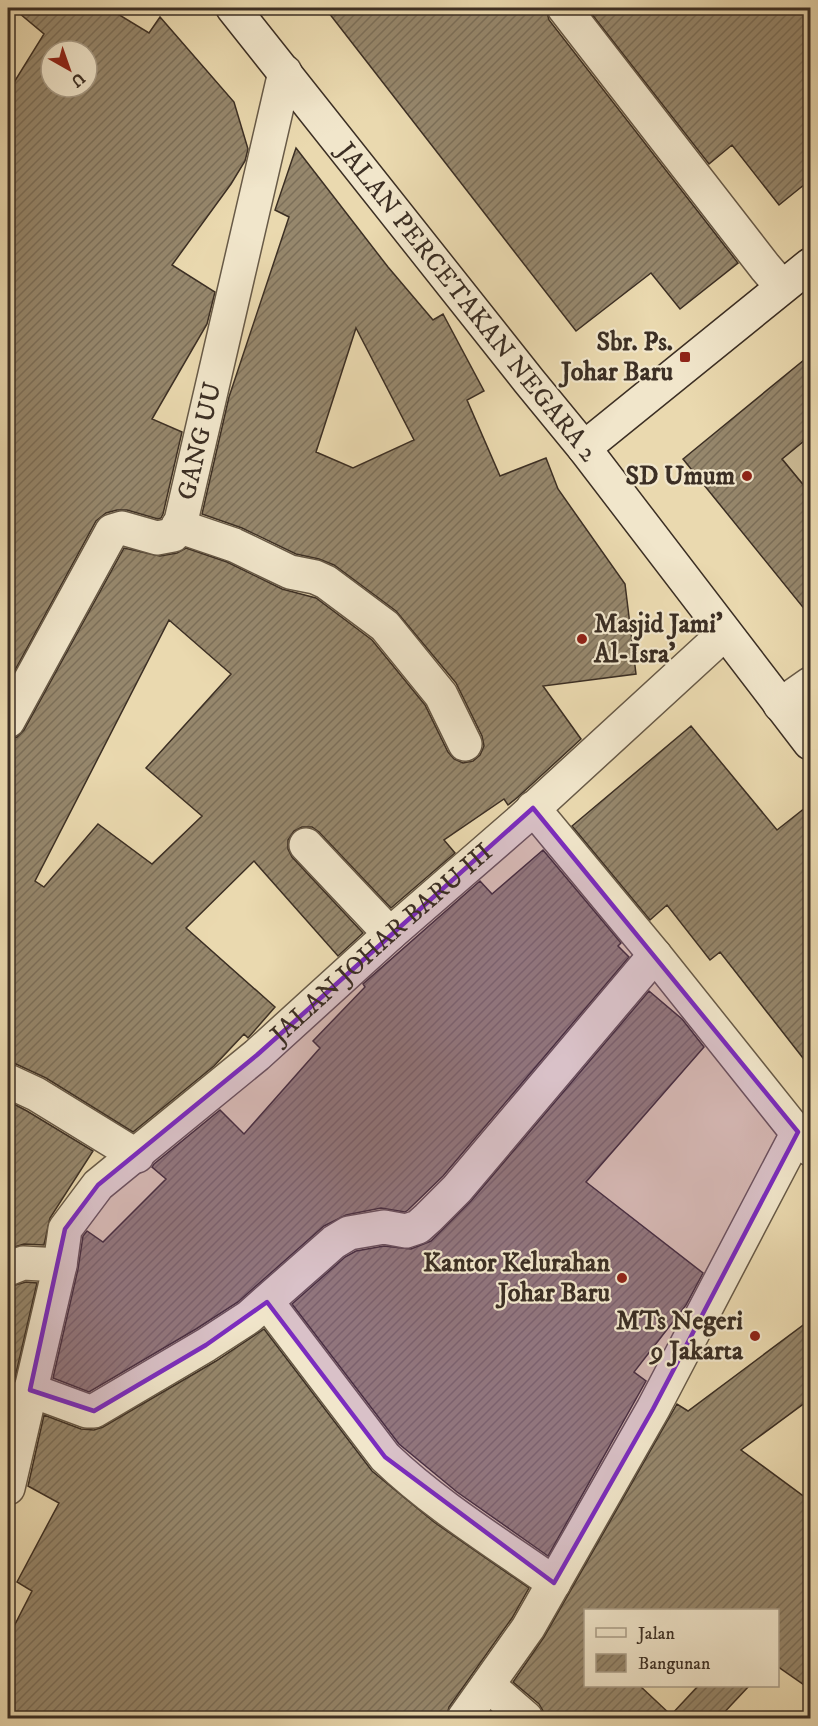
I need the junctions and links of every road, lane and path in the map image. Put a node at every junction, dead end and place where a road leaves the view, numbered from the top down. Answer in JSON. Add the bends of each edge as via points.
{"nodes":[{"id":1,"x":235,"y":8,"type":"edge"},
{"id":2,"x":564,"y":8,"type":"edge"},
{"id":3,"x":285,"y":72,"type":"junction"},
{"id":4,"x":810,"y":265,"type":"edge"},
{"id":5,"x":782,"y":287,"type":"junction"},
{"id":6,"x":584,"y":448,"type":"junction"},
{"id":7,"x":178,"y":526,"type":"junction"},
{"id":8,"x":725,"y":633,"type":"junction"},
{"id":9,"x":810,"y":684,"type":"edge"},
{"id":10,"x":780,"y":705,"type":"junction"},
{"id":11,"x":8,"y":721,"type":"edge"},
{"id":12,"x":810,"y":743,"type":"edge"},
{"id":13,"x":465,"y":744,"type":"dead end"},
{"id":14,"x":533,"y":808,"type":"junction"},
{"id":15,"x":306,"y":845,"type":"dead end"},
{"id":16,"x":390,"y":934,"type":"junction"},
{"id":17,"x":655,"y":955,"type":"junction"},
{"id":18,"x":8,"y":1082,"type":"edge"},
{"id":19,"x":804,"y":1141,"type":"edge"},
{"id":20,"x":137,"y":1156,"type":"junction"},
{"id":21,"x":60,"y":1265,"type":"junction"},
{"id":22,"x":8,"y":1269,"type":"edge"},
{"id":23,"x":267,"y":1302,"type":"junction"},
{"id":24,"x":30,"y":1390,"type":"junction"},
{"id":25,"x":8,"y":1488,"type":"edge"},
{"id":26,"x":554,"y":1583,"type":"junction"},
{"id":27,"x":488,"y":1685,"type":"junction"},
{"id":28,"x":464,"y":1719,"type":"edge"},
{"id":29,"x":526,"y":1719,"type":"edge"}],
"edges":[{"from":1,"to":3,"type":"street","name":"JALAN PERCETAKAN NEGARA 2"},
{"from":2,"to":5,"type":"street"},
{"from":3,"to":6,"type":"street","name":"JALAN PERCETAKAN NEGARA 2"},
{"from":3,"to":7,"type":"street","name":"GANG UU"},
{"from":4,"to":5,"type":"street"},
{"from":5,"to":6,"type":"street"},
{"from":6,"to":8,"type":"street","name":"JALAN PERCETAKAN NEGARA 2"},
{"from":7,"to":11,"type":"street","name":"GANG UU","via":[[173,535],[157,538],[122,528],[112,531]]},
{"from":7,"to":13,"type":"street","via":[[234,545],[290,572],[326,582],[386,626],[441,695]]},
{"from":8,"to":10,"type":"street","name":"JALAN PERCETAKAN NEGARA 2"},
{"from":8,"to":14,"type":"street","name":"JALAN JOHAR BARU III"},
{"from":9,"to":10,"type":"street"},
{"from":10,"to":12,"type":"street","name":"JALAN PERCETAKAN NEGARA 2"},
{"from":14,"to":16,"type":"street","name":"JALAN JOHAR BARU III"},
{"from":14,"to":17,"type":"street"},
{"from":15,"to":16,"type":"street"},
{"from":16,"to":20,"type":"street","name":"JALAN JOHAR BARU III","via":[[258,1055]]},
{"from":17,"to":19,"type":"street"},
{"from":17,"to":23,"type":"street","via":[[457,1189],[418,1227],[349,1233]]},
{"from":18,"to":20,"type":"street","via":[[36,1094]]},
{"from":19,"to":26,"type":"street"},
{"from":20,"to":21,"type":"street","name":"JALAN JOHAR BARU III","via":[[98,1185],[75,1214],[65,1229]]},
{"from":21,"to":22,"type":"street","via":[[23,1263]]},
{"from":21,"to":24,"type":"street","name":"JALAN JOHAR BARU III"},
{"from":23,"to":24,"type":"street","via":[[206,1345],[94,1411]]},
{"from":23,"to":26,"type":"street","via":[[398,1470]]},
{"from":24,"to":25,"type":"street","name":"JALAN JOHAR BARU III"},
{"from":26,"to":27,"type":"street"},
{"from":27,"to":28,"type":"street"},
{"from":27,"to":29,"type":"street"}]}
